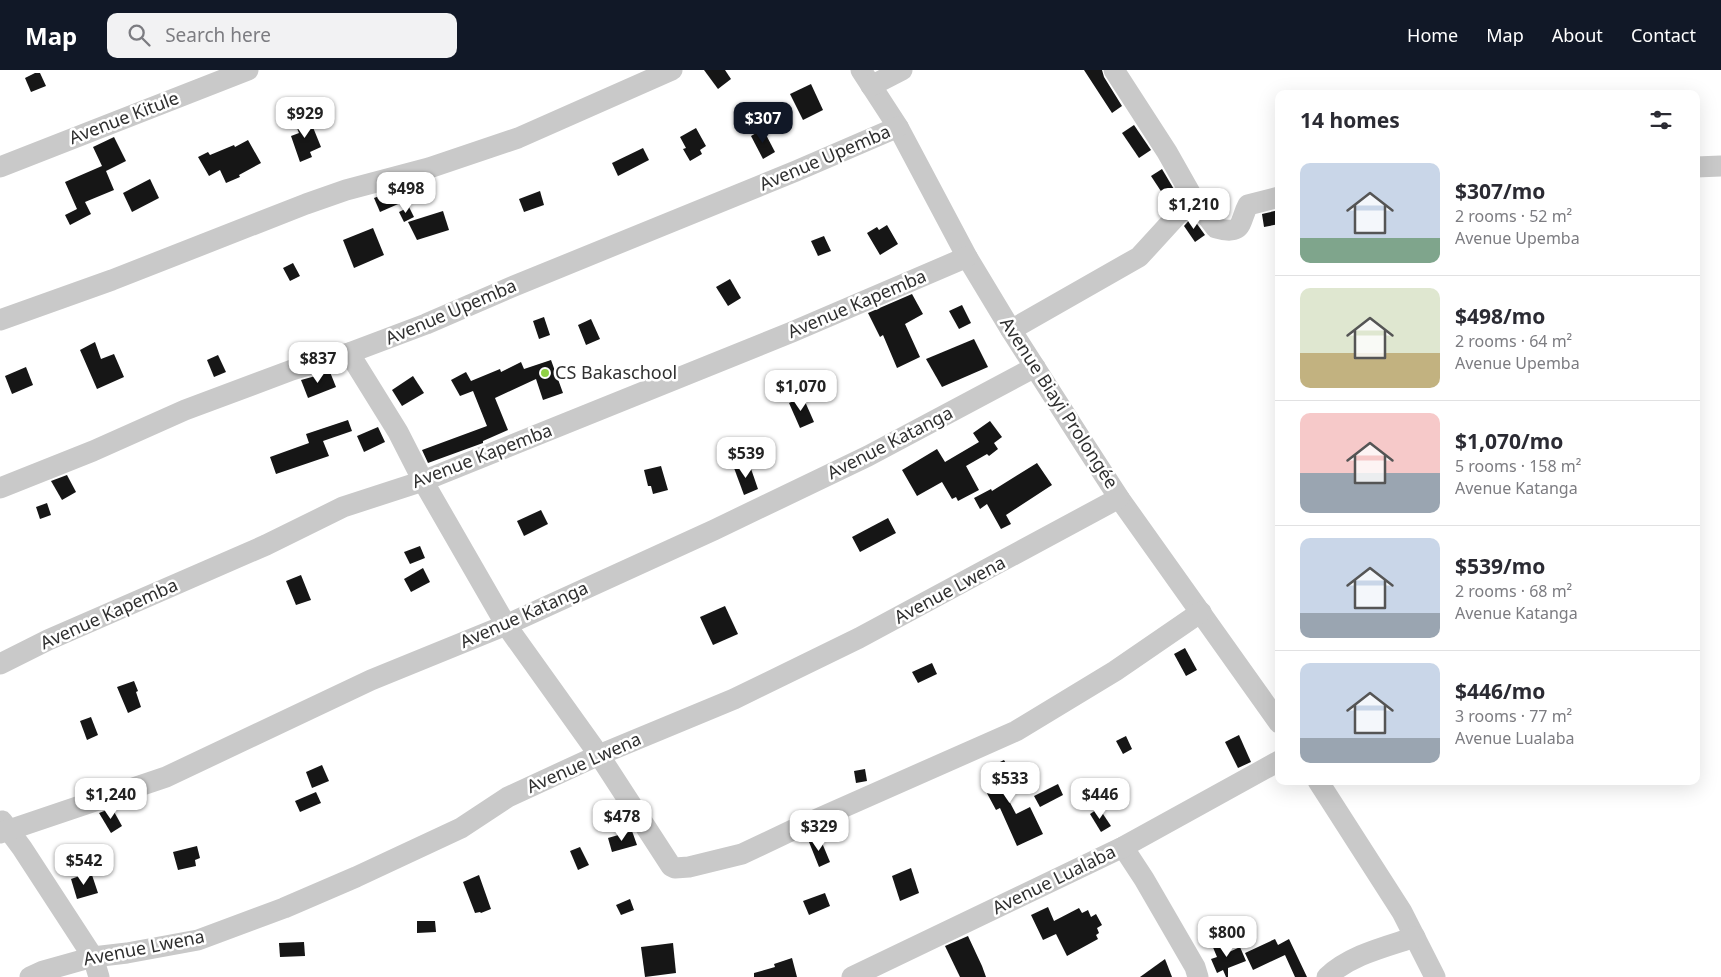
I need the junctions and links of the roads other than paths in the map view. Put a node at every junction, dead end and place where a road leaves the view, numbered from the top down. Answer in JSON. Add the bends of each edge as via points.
{"nodes":[{"id":1,"x":248,"y":70,"type":"edge"},
{"id":2,"x":672,"y":70,"type":"edge"},
{"id":3,"x":902,"y":70,"type":"edge"},
{"id":4,"x":1114,"y":70,"type":"edge"},
{"id":5,"x":866,"y":78,"type":"edge"},
{"id":6,"x":898,"y":127,"type":"junction"},
{"id":7,"x":1721,"y":166,"type":"edge"},
{"id":8,"x":0,"y":167,"type":"edge"},
{"id":9,"x":1700,"y":167,"type":"edge"},
{"id":10,"x":1193,"y":198,"type":"junction"},
{"id":11,"x":1275,"y":198,"type":"edge"},
{"id":12,"x":967,"y":256,"type":"junction"},
{"id":13,"x":0,"y":320,"type":"edge"},
{"id":14,"x":1011,"y":330,"type":"junction"},
{"id":15,"x":349,"y":353,"type":"junction"},
{"id":16,"x":1034,"y":367,"type":"junction"},
{"id":17,"x":423,"y":480,"type":"junction"},
{"id":18,"x":0,"y":488,"type":"edge"},
{"id":19,"x":1120,"y":498,"type":"junction"},
{"id":20,"x":1201,"y":612,"type":"junction"},
{"id":21,"x":506,"y":625,"type":"junction"},
{"id":22,"x":0,"y":664,"type":"edge"},
{"id":23,"x":1275,"y":717,"type":"edge"},
{"id":24,"x":599,"y":755,"type":"junction"},
{"id":25,"x":1275,"y":763,"type":"edge"},
{"id":26,"x":1321,"y":785,"type":"edge"},
{"id":27,"x":3,"y":828,"type":"edge"},
{"id":28,"x":1123,"y":847,"type":"junction"},
{"id":29,"x":1415,"y":937,"type":"junction"},
{"id":30,"x":96,"y":967,"type":"edge"},
{"id":31,"x":30,"y":977,"type":"edge"},
{"id":32,"x":852,"y":977,"type":"edge"},
{"id":33,"x":1198,"y":977,"type":"edge"},
{"id":34,"x":1326,"y":977,"type":"edge"},
{"id":35,"x":1435,"y":977,"type":"edge"}],
"edges":[{"from":1,"to":8,"type":"street","name":"Avenue Kitule"},
{"from":2,"to":13,"type":"street","via":[[518,138],[306,204]]},
{"from":3,"to":5,"type":"street"},
{"from":4,"to":10,"type":"street"},
{"from":5,"to":6,"type":"street","name":"Avenue Biayi Prolongée"},
{"from":6,"to":12,"type":"street","name":"Avenue Biayi Prolongée"},
{"from":6,"to":15,"type":"street","name":"Avenue Upemba"},
{"from":7,"to":9,"type":"street"},
{"from":10,"to":11,"type":"street","via":[[1216,228],[1226,229],[1241,225],[1248,205]]},
{"from":10,"to":14,"type":"street","via":[[1140,257]]},
{"from":12,"to":14,"type":"street","name":"Avenue Biayi Prolongée"},
{"from":12,"to":17,"type":"street","name":"Avenue Kapemba","via":[[792,332]]},
{"from":14,"to":16,"type":"street","name":"Avenue Biayi Prolongée"},
{"from":15,"to":17,"type":"street","via":[[398,432]]},
{"from":15,"to":18,"type":"street","name":"Avenue Upemba","via":[[292,370],[185,410],[93,452]]},
{"from":16,"to":19,"type":"street","name":"Avenue Biayi Prolongée"},
{"from":16,"to":21,"type":"street","name":"Avenue Katanga","via":[[868,456]]},
{"from":17,"to":21,"type":"street"},
{"from":17,"to":22,"type":"street","name":"Avenue Kapemba","via":[[343,507],[266,545]]},
{"from":19,"to":20,"type":"street","name":"Avenue Biayi Prolongée"},
{"from":19,"to":24,"type":"street","name":"Avenue Lwena","via":[[859,638],[734,699]]},
{"from":20,"to":23,"type":"street","name":"Avenue Biayi Prolongée"},
{"from":20,"to":24,"type":"street","via":[[1115,671],[1016,731],[742,854],[690,866],[671,866]]},
{"from":21,"to":24,"type":"street"},
{"from":21,"to":27,"type":"street","name":"Avenue Katanga","via":[[371,680],[166,777]]},
{"from":24,"to":30,"type":"street","name":"Avenue Lwena","via":[[508,797],[461,828],[284,908],[198,940],[127,953]]},
{"from":25,"to":28,"type":"street","name":"Avenue Lualaba"},
{"from":26,"to":29,"type":"street"},
{"from":27,"to":30,"type":"street"},
{"from":28,"to":32,"type":"street","name":"Avenue Lualaba"},
{"from":28,"to":33,"type":"street"},
{"from":29,"to":34,"type":"street","via":[[1368,953]]},
{"from":29,"to":35,"type":"street"},
{"from":30,"to":31,"type":"street","name":"Avenue Lwena","via":[[44,971]]}]}
